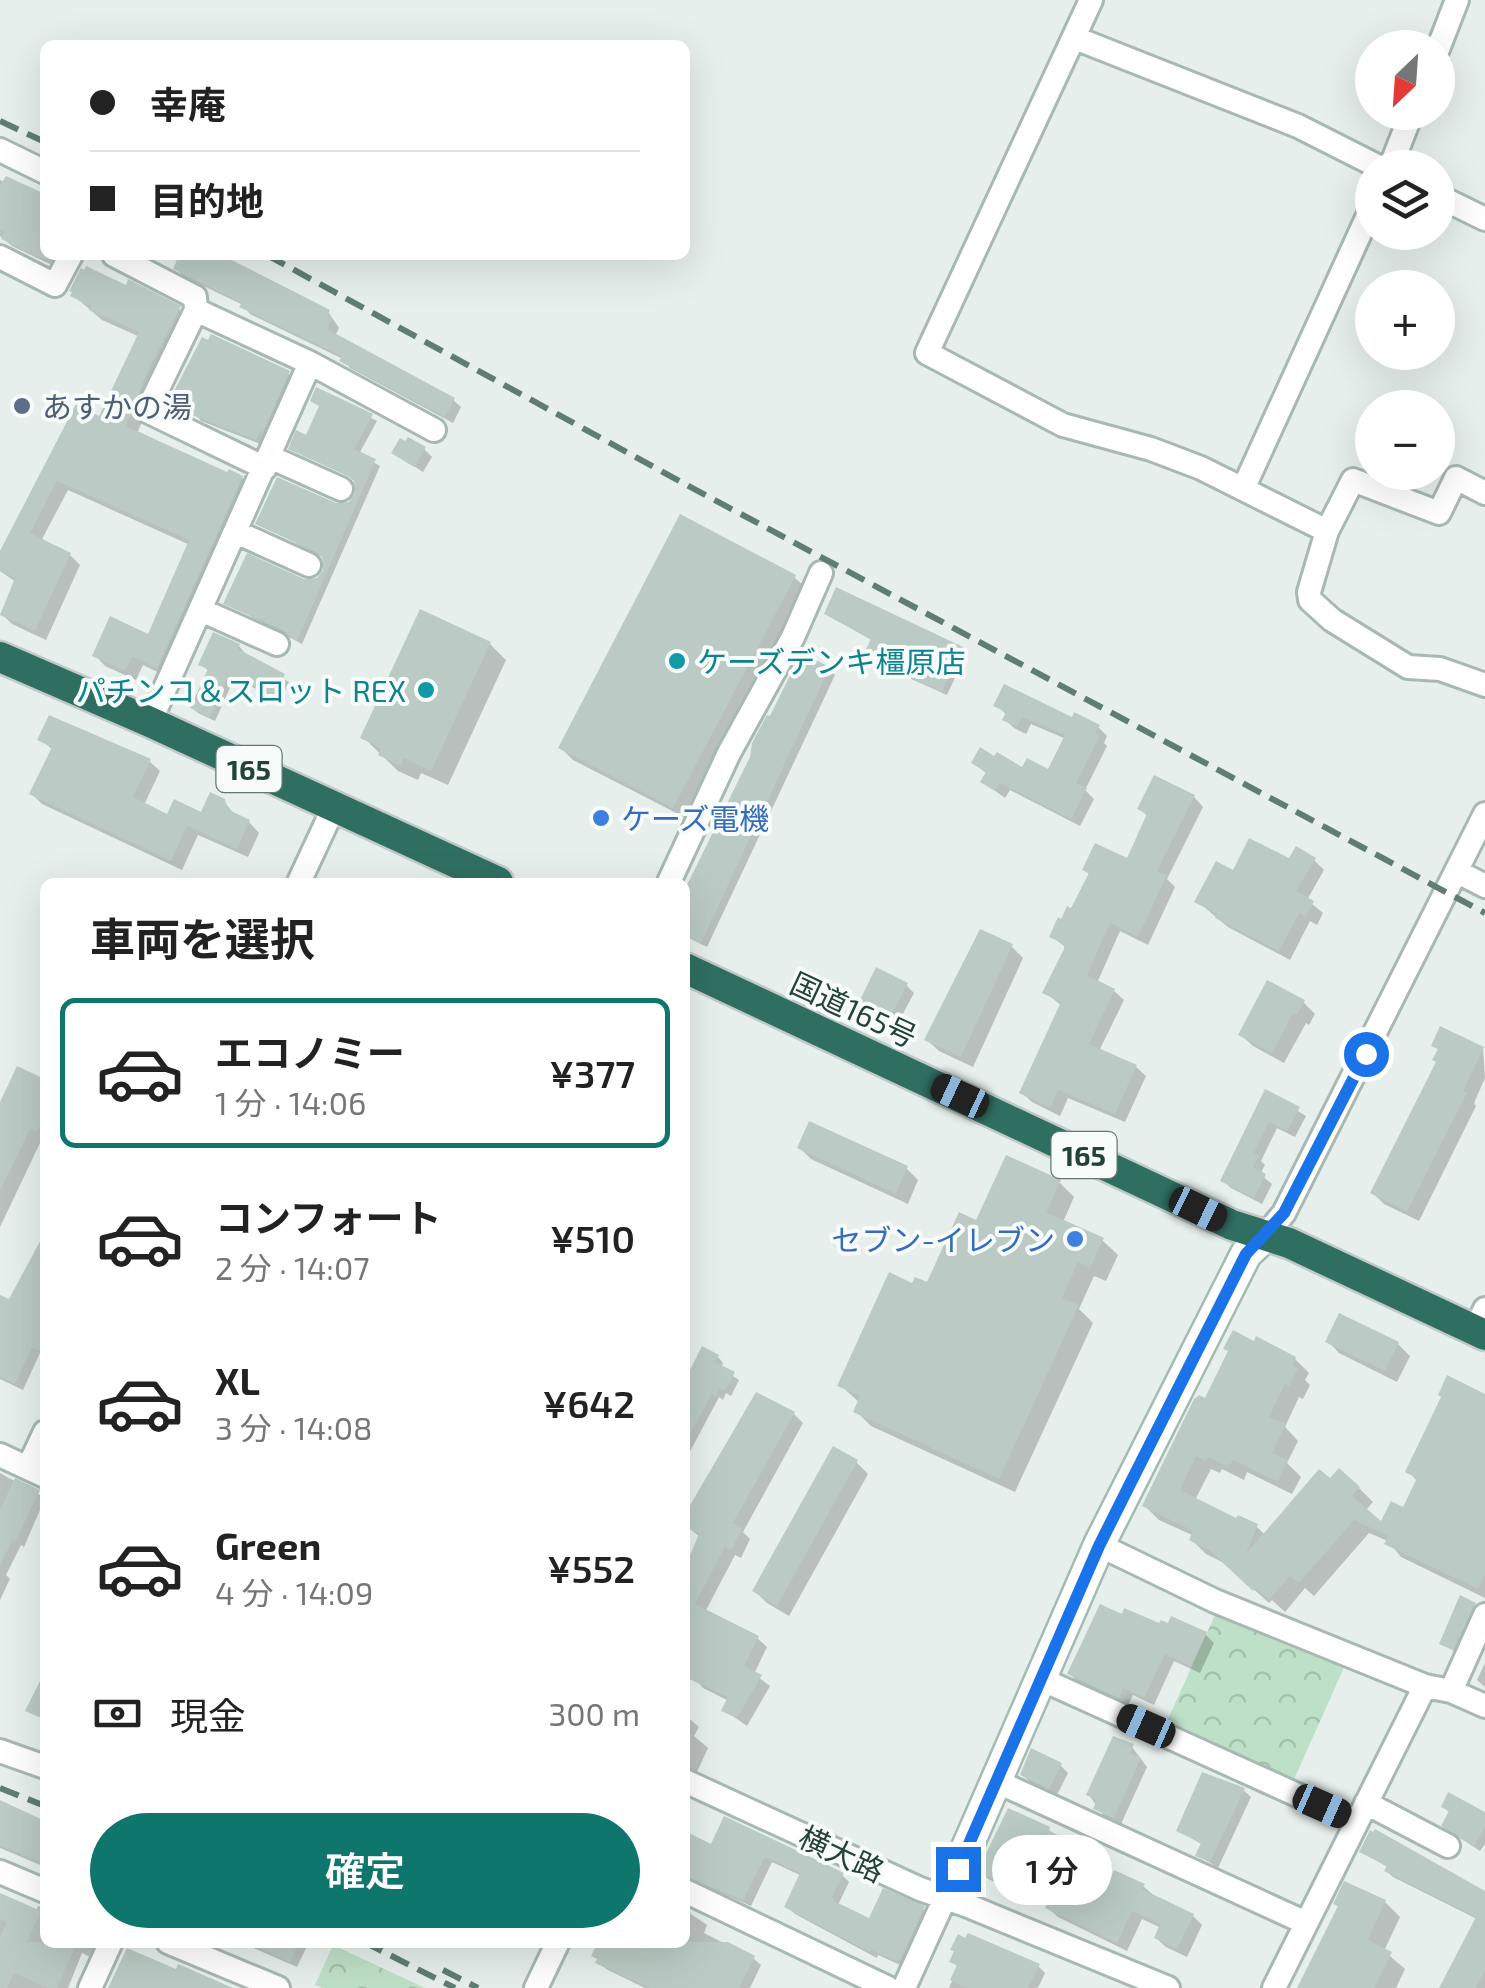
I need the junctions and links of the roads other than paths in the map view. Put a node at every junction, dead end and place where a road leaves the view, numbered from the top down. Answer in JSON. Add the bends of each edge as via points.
{"nodes":[{"id":1,"x":1091,"y":0,"type":"edge"},
{"id":2,"x":1456,"y":0,"type":"edge"},
{"id":3,"x":1445,"y":30,"type":"edge"},
{"id":4,"x":1075,"y":38,"type":"junction"},
{"id":5,"x":0,"y":150,"type":"edge"},
{"id":6,"x":1355,"y":155,"type":"edge"},
{"id":7,"x":40,"y":170,"type":"edge"},
{"id":8,"x":1455,"y":204,"type":"edge"},
{"id":9,"x":1485,"y":219,"type":"edge"},
{"id":10,"x":1355,"y":244,"type":"edge"},
{"id":11,"x":0,"y":257,"type":"edge"},
{"id":12,"x":68,"y":260,"type":"edge"},
{"id":13,"x":124,"y":260,"type":"edge"},
{"id":14,"x":196,"y":310,"type":"junction"},
{"id":15,"x":310,"y":362,"type":"junction"},
{"id":16,"x":434,"y":430,"type":"dead end"},
{"id":17,"x":268,"y":462,"type":"junction"},
{"id":18,"x":1244,"y":487,"type":"junction"},
{"id":19,"x":341,"y":489,"type":"dead end"},
{"id":20,"x":1485,"y":492,"type":"edge"},
{"id":21,"x":1327,"y":531,"type":"junction"},
{"id":22,"x":236,"y":532,"type":"junction"},
{"id":23,"x":309,"y":565,"type":"dead end"},
{"id":24,"x":821,"y":573,"type":"dead end"},
{"id":25,"x":201,"y":610,"type":"junction"},
{"id":26,"x":277,"y":644,"type":"dead end"},
{"id":27,"x":0,"y":657,"type":"edge"},
{"id":28,"x":1484,"y":681,"type":"edge"},
{"id":29,"x":150,"y":722,"type":"junction"},
{"id":30,"x":333,"y":809,"type":"junction"},
{"id":31,"x":1485,"y":814,"type":"edge"},
{"id":32,"x":1458,"y":872,"type":"junction"},
{"id":33,"x":301,"y":878,"type":"edge"},
{"id":34,"x":489,"y":878,"type":"edge"},
{"id":35,"x":671,"y":878,"type":"edge"},
{"id":36,"x":1485,"y":886,"type":"edge"},
{"id":37,"x":690,"y":970,"type":"edge"},
{"id":38,"x":1264,"y":1238,"type":"junction"},
{"id":39,"x":1482,"y":1324,"type":"edge"},
{"id":40,"x":0,"y":1455,"type":"edge"},
{"id":41,"x":37,"y":1472,"type":"edge"},
{"id":42,"x":1099,"y":1546,"type":"junction"},
{"id":43,"x":1485,"y":1615,"type":"edge"},
{"id":44,"x":1041,"y":1679,"type":"junction"},
{"id":45,"x":1425,"y":1686,"type":"junction"},
{"id":46,"x":1451,"y":1691,"type":"junction"},
{"id":47,"x":1485,"y":1706,"type":"edge"},
{"id":48,"x":0,"y":1752,"type":"edge"},
{"id":49,"x":40,"y":1765,"type":"edge"},
{"id":50,"x":998,"y":1782,"type":"junction"},
{"id":51,"x":690,"y":1783,"type":"edge"},
{"id":52,"x":1362,"y":1812,"type":"junction"},
{"id":53,"x":1448,"y":1846,"type":"dead end"},
{"id":54,"x":0,"y":1872,"type":"edge"},
{"id":55,"x":40,"y":1889,"type":"edge"},
{"id":56,"x":690,"y":1893,"type":"edge"},
{"id":57,"x":945,"y":1898,"type":"junction"},
{"id":58,"x":1306,"y":1923,"type":"junction"},
{"id":59,"x":108,"y":1948,"type":"edge"},
{"id":60,"x":179,"y":1948,"type":"edge"},
{"id":61,"x":555,"y":1948,"type":"edge"},
{"id":62,"x":242,"y":1981,"type":"edge"},
{"id":63,"x":90,"y":1988,"type":"edge"},
{"id":64,"x":278,"y":1988,"type":"edge"},
{"id":65,"x":536,"y":1988,"type":"edge"},
{"id":66,"x":888,"y":1988,"type":"edge"},
{"id":67,"x":904,"y":1988,"type":"edge"},
{"id":68,"x":1168,"y":1988,"type":"edge"},
{"id":69,"x":1274,"y":1988,"type":"edge"}],
"edges":[{"from":1,"to":4,"type":"street"},
{"from":2,"to":3,"type":"street"},
{"from":4,"to":6,"type":"street"},
{"from":4,"to":18,"type":"street","via":[[927,353],[1063,425],[1151,449]]},
{"from":5,"to":7,"type":"street"},
{"from":8,"to":9,"type":"street"},
{"from":10,"to":18,"type":"street"},
{"from":11,"to":12,"type":"street","via":[[54,285]]},
{"from":13,"to":14,"type":"street","via":[[195,297]]},
{"from":14,"to":15,"type":"street"},
{"from":14,"to":17,"type":"street","via":[[147,411]]},
{"from":15,"to":16,"type":"street"},
{"from":15,"to":17,"type":"street"},
{"from":17,"to":19,"type":"street"},
{"from":17,"to":22,"type":"street"},
{"from":18,"to":21,"type":"street"},
{"from":20,"to":21,"type":"street","via":[[1456,478],[1439,513],[1353,480]]},
{"from":21,"to":28,"type":"street","via":[[1310,600],[1408,667]]},
{"from":22,"to":23,"type":"street"},
{"from":22,"to":25,"type":"street"},
{"from":24,"to":35,"type":"street"},
{"from":25,"to":26,"type":"street"},
{"from":25,"to":29,"type":"street"},
{"from":27,"to":29,"type":"highway","number":"165"},
{"from":29,"to":30,"type":"highway","number":"165"},
{"from":30,"to":33,"type":"street"},
{"from":30,"to":34,"type":"highway","number":"165"},
{"from":31,"to":32,"type":"street"},
{"from":32,"to":36,"type":"street"},
{"from":32,"to":38,"type":"street","via":[[1284,1213]]},
{"from":37,"to":38,"type":"highway","name":"国道165号","number":"165"},
{"from":38,"to":39,"type":"highway","name":"国道165号","number":"165"},
{"from":38,"to":42,"type":"street","via":[[1246,1254]]},
{"from":40,"to":41,"type":"street"},
{"from":42,"to":44,"type":"street"},
{"from":42,"to":45,"type":"street"},
{"from":43,"to":46,"type":"street"},
{"from":44,"to":50,"type":"street"},
{"from":44,"to":52,"type":"street"},
{"from":45,"to":46,"type":"street"},
{"from":45,"to":52,"type":"street"},
{"from":46,"to":47,"type":"street"},
{"from":48,"to":49,"type":"street"},
{"from":50,"to":57,"type":"street"},
{"from":50,"to":58,"type":"street"},
{"from":51,"to":57,"type":"street","name":"横大路"},
{"from":52,"to":53,"type":"street"},
{"from":52,"to":58,"type":"street"},
{"from":54,"to":55,"type":"street"},
{"from":56,"to":66,"type":"street"},
{"from":57,"to":67,"type":"street"},
{"from":57,"to":68,"type":"street","name":"横大路"},
{"from":58,"to":69,"type":"street"},
{"from":59,"to":63,"type":"street"},
{"from":60,"to":62,"type":"street"},
{"from":61,"to":65,"type":"street"},
{"from":62,"to":64,"type":"street"}]}
